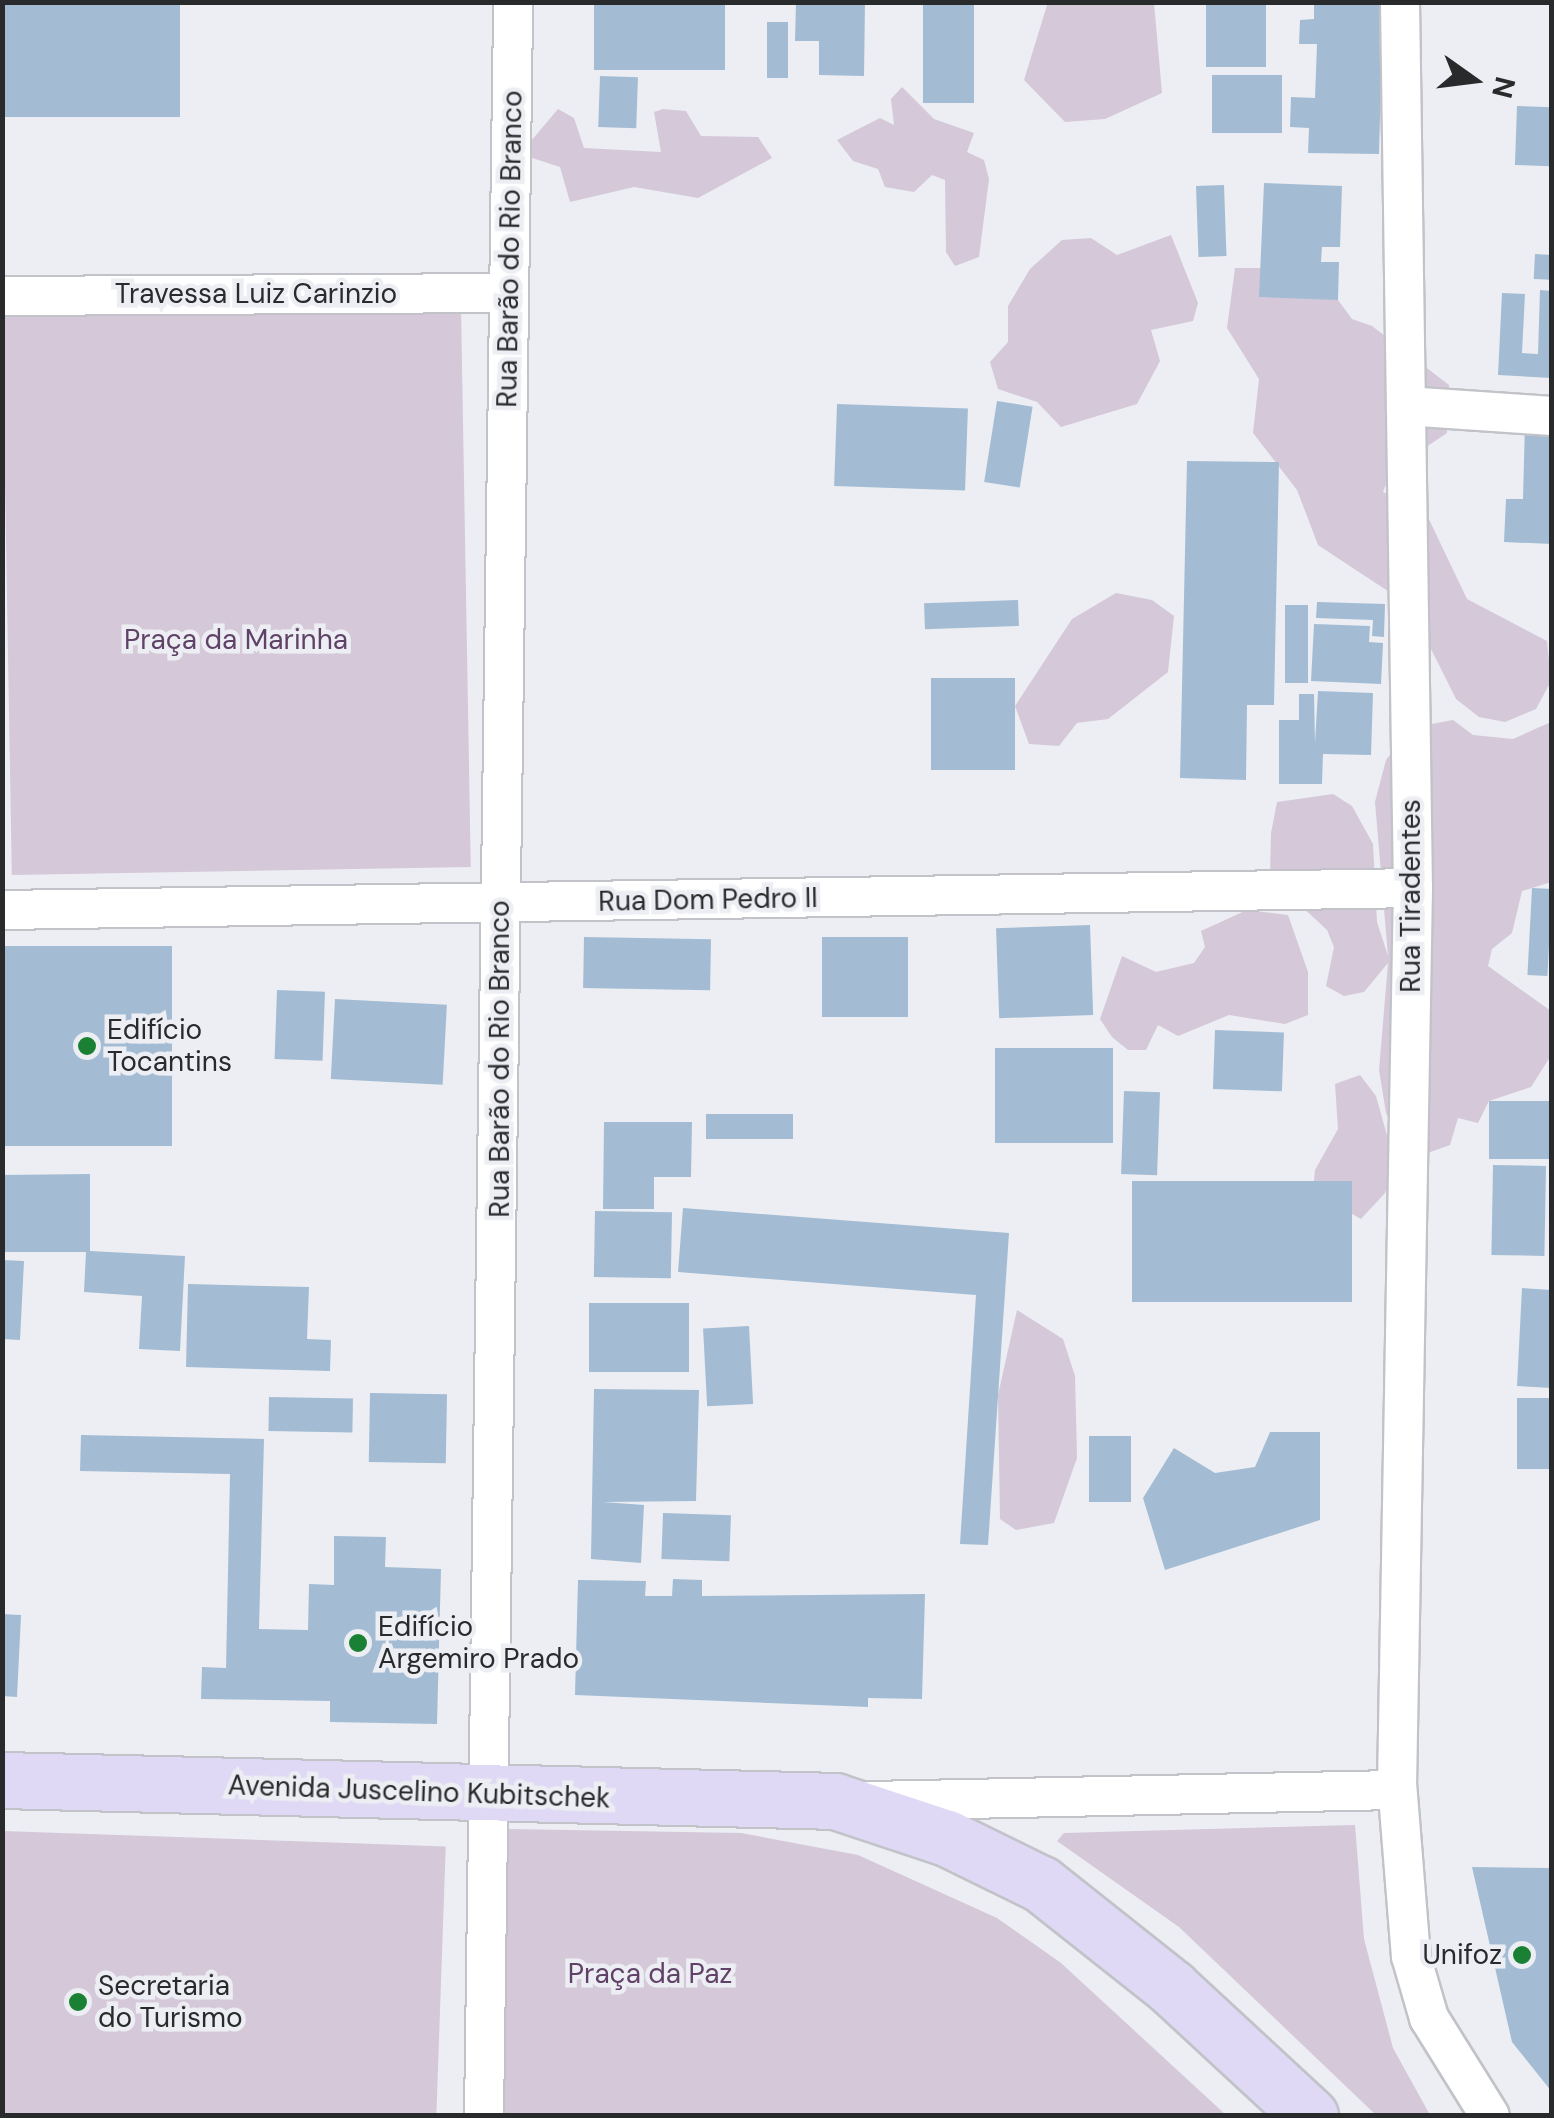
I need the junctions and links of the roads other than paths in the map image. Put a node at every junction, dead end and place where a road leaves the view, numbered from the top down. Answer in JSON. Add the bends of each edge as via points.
{"nodes":[{"id":1,"x":513,"y":2,"type":"edge"},
{"id":2,"x":1400,"y":2,"type":"edge"},
{"id":3,"x":509,"y":293,"type":"junction"},
{"id":4,"x":2,"y":296,"type":"edge"},
{"id":5,"x":1406,"y":406,"type":"junction"},
{"id":6,"x":1552,"y":416,"type":"edge"},
{"id":7,"x":1413,"y":888,"type":"junction"},
{"id":8,"x":500,"y":904,"type":"junction"},
{"id":9,"x":2,"y":910,"type":"edge"},
{"id":10,"x":2,"y":1780,"type":"edge"},
{"id":11,"x":1398,"y":1790,"type":"junction"},
{"id":12,"x":487,"y":1794,"type":"junction"},
{"id":13,"x":835,"y":1801,"type":"junction"},
{"id":14,"x":484,"y":2116,"type":"edge"},
{"id":15,"x":1310,"y":2116,"type":"edge"},
{"id":16,"x":1490,"y":2116,"type":"edge"}],
"edges":[{"from":1,"to":3,"type":"street","name":"Rua Barão do Rio Branco"},
{"from":2,"to":5,"type":"street","name":"Rua Tiradentes"},
{"from":3,"to":4,"type":"street","name":"Travessa Luiz Carinzio"},
{"from":3,"to":8,"type":"street","name":"Rua Barão do Rio Branco"},
{"from":5,"to":6,"type":"street"},
{"from":5,"to":7,"type":"street","name":"Rua Tiradentes"},
{"from":7,"to":8,"type":"street","name":"Rua Dom Pedro II"},
{"from":7,"to":11,"type":"street","name":"Rua Tiradentes"},
{"from":8,"to":9,"type":"street","name":"Rua Dom Pedro II"},
{"from":8,"to":12,"type":"street","name":"Rua Barão do Rio Branco","via":[[498,1444]]},
{"from":10,"to":12,"type":"main road","name":"Avenida Juscelino Kubitschek"},
{"from":11,"to":13,"type":"street","name":"Avenida Juscelino Kubitschek"},
{"from":11,"to":16,"type":"street","name":"Rua Tiradentes","via":[[1411,1956],[1429,2018]]},
{"from":12,"to":13,"type":"main road","name":"Avenida Juscelino Kubitschek"},
{"from":12,"to":14,"type":"street","name":"Rua Barão do Rio Branco"},
{"from":13,"to":15,"type":"main road","name":"Avenida Juscelino Kubitschek","via":[[946,1838],[1041,1884],[1172,1988]]}]}
